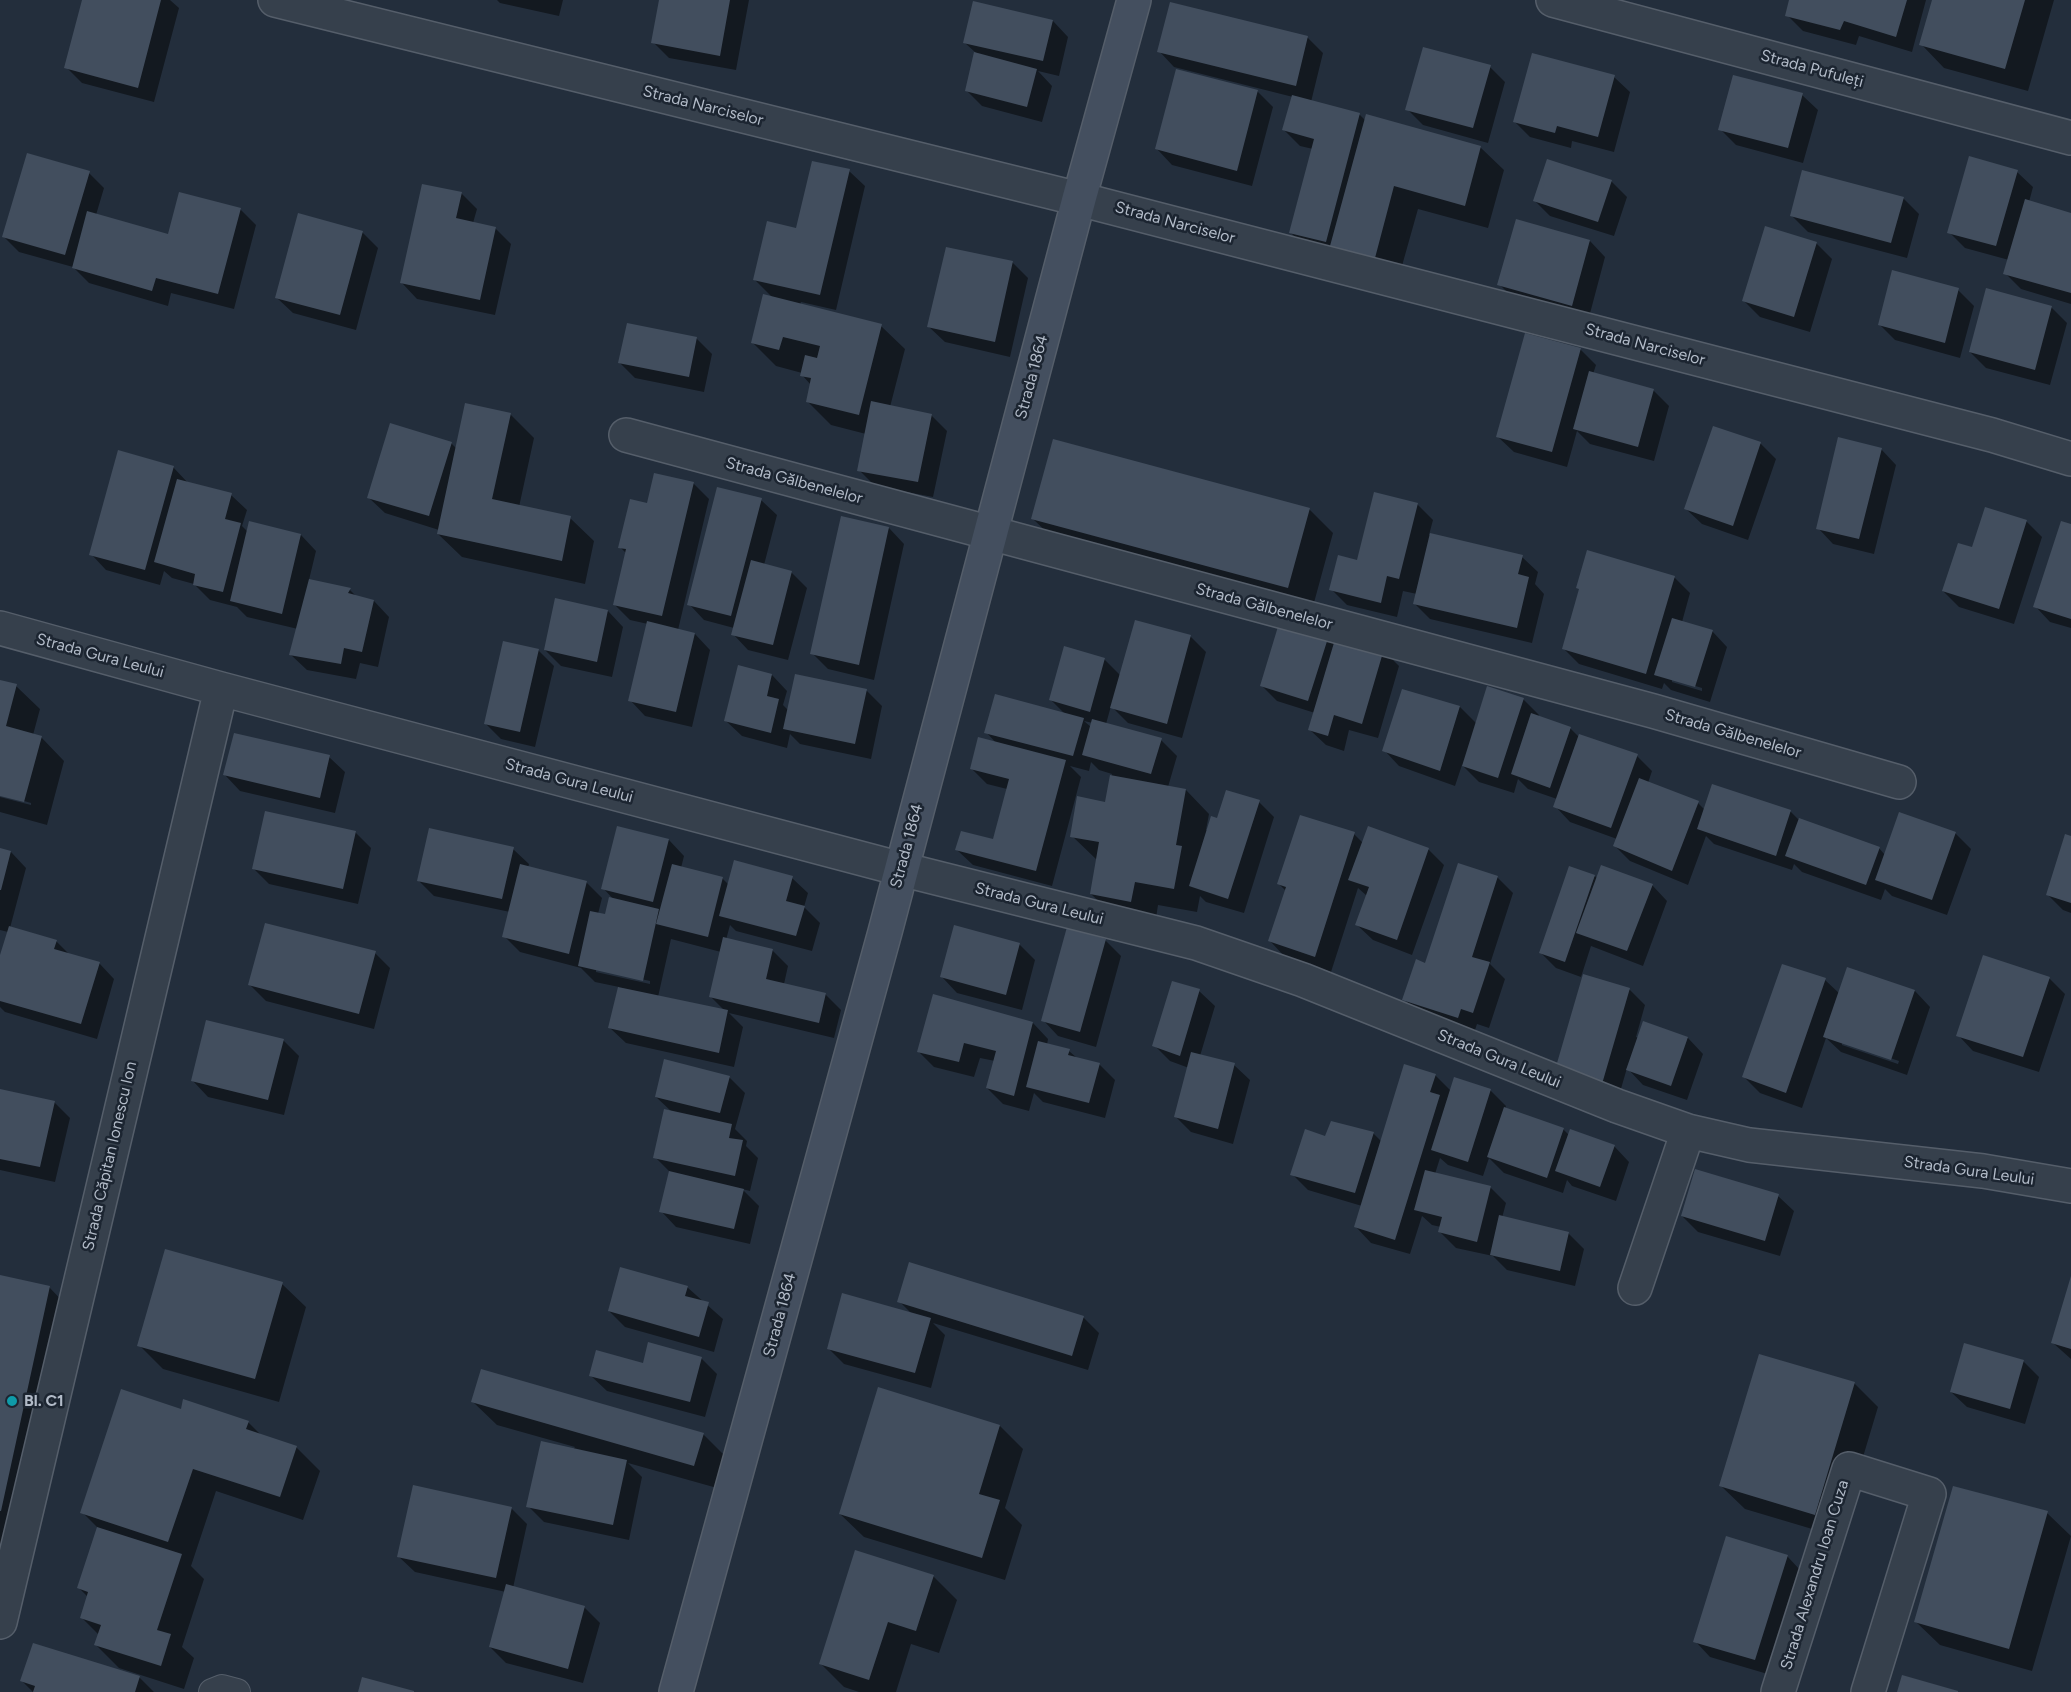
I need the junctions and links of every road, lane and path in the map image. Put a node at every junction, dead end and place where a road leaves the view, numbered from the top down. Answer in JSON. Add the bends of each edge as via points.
{"nodes":[{"id":1,"x":275,"y":0,"type":"edge"},
{"id":2,"x":1134,"y":0,"type":"edge"},
{"id":3,"x":1552,"y":0,"type":"edge"},
{"id":4,"x":2071,"y":138,"type":"edge"},
{"id":5,"x":1079,"y":199,"type":"junction"},
{"id":6,"x":626,"y":435,"type":"dead end"},
{"id":7,"x":2071,"y":459,"type":"edge"},
{"id":8,"x":990,"y":534,"type":"junction"},
{"id":9,"x":0,"y":628,"type":"edge"},
{"id":10,"x":221,"y":689,"type":"junction"},
{"id":11,"x":1899,"y":782,"type":"dead end"},
{"id":12,"x":901,"y":869,"type":"junction"},
{"id":13,"x":1688,"y":1131,"type":"junction"},
{"id":14,"x":2071,"y":1186,"type":"edge"},
{"id":15,"x":1635,"y":1288,"type":"dead end"},
{"id":16,"x":0,"y":1622,"type":"edge"},
{"id":17,"x":212,"y":1692,"type":"edge"},
{"id":18,"x":237,"y":1692,"type":"edge"},
{"id":19,"x":676,"y":1692,"type":"edge"},
{"id":20,"x":1779,"y":1692,"type":"edge"},
{"id":21,"x":1868,"y":1692,"type":"edge"}],
"edges":[{"from":1,"to":5,"type":"street","name":"Strada Narciselor"},
{"from":2,"to":5,"type":"street","name":"Strada 1864"},
{"from":3,"to":4,"type":"street","name":"Strada Pufuleți"},
{"from":5,"to":7,"type":"street","name":"Strada Narciselor","via":[[1992,435]]},
{"from":5,"to":8,"type":"street","name":"Strada 1864"},
{"from":6,"to":8,"type":"street","name":"Strada Gălbenelelor"},
{"from":8,"to":11,"type":"street","name":"Strada Gălbenelelor","via":[[1653,711]]},
{"from":8,"to":12,"type":"street","name":"Strada 1864"},
{"from":9,"to":10,"type":"street","name":"Strada Gura Leului"},
{"from":10,"to":12,"type":"street","name":"Strada Gura Leului"},
{"from":10,"to":16,"type":"street","name":"Strada Căpitan Ionescu Ion"},
{"from":12,"to":13,"type":"street","name":"Strada Gura Leului","via":[[1196,943],[1303,980]]},
{"from":12,"to":19,"type":"street","name":"Strada 1864"},
{"from":13,"to":14,"type":"street","name":"Strada Gura Leului","via":[[1749,1145]]},
{"from":13,"to":15,"type":"street"},
{"from":17,"to":18,"type":"lane","via":[[222,1688]]},
{"from":20,"to":21,"type":"street","name":"Strada Alexandru Ioan Cuza","via":[[1849,1469],[1929,1494]]}]}
